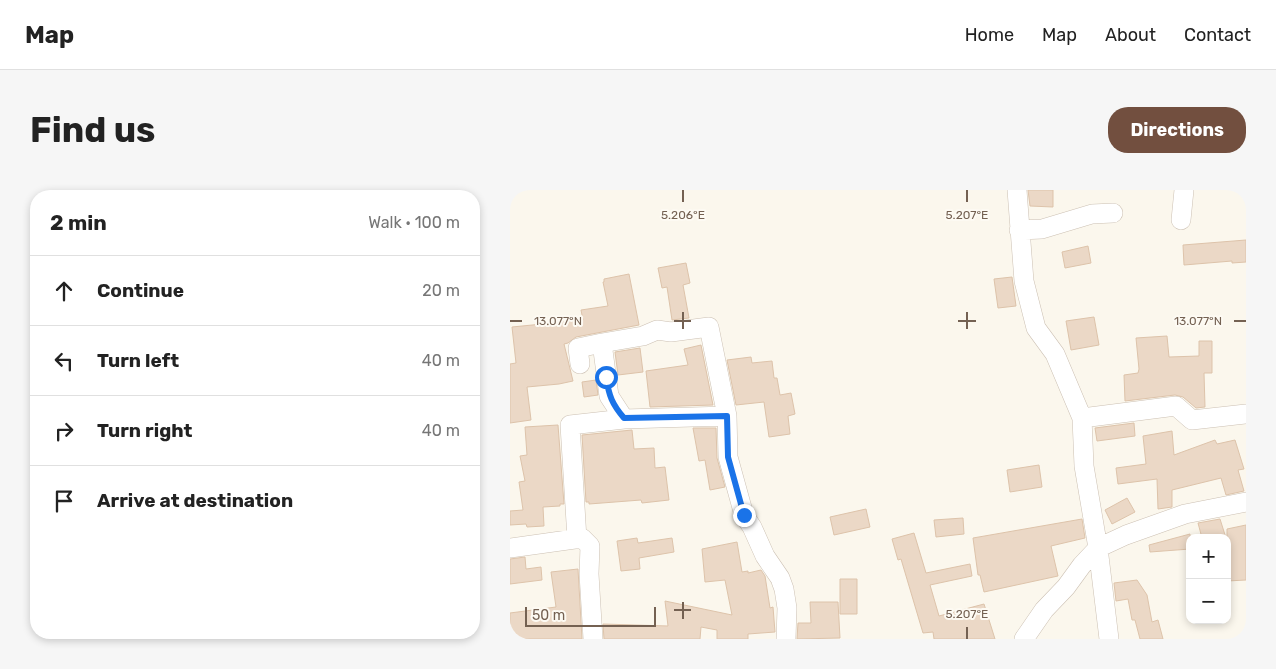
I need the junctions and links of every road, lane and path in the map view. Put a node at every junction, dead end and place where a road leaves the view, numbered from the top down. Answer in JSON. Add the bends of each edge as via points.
{"nodes":[{"id":1,"x":1017,"y":190,"type":"edge"},
{"id":2,"x":1184,"y":190,"type":"edge"},
{"id":3,"x":1113,"y":212,"type":"dead end"},
{"id":4,"x":1181,"y":220,"type":"dead end"},
{"id":5,"x":1019,"y":230,"type":"junction"},
{"id":6,"x":602,"y":343,"type":"junction"},
{"id":7,"x":580,"y":364,"type":"dead end"},
{"id":8,"x":1246,"y":414,"type":"edge"},
{"id":9,"x":727,"y":416,"type":"junction"},
{"id":10,"x":624,"y":418,"type":"junction"},
{"id":11,"x":1082,"y":418,"type":"junction"},
{"id":12,"x":1246,"y":502,"type":"edge"},
{"id":13,"x":577,"y":539,"type":"junction"},
{"id":14,"x":510,"y":548,"type":"edge"},
{"id":15,"x":1098,"y":548,"type":"junction"},
{"id":16,"x":593,"y":639,"type":"edge"},
{"id":17,"x":786,"y":639,"type":"edge"},
{"id":18,"x":1024,"y":639,"type":"edge"},
{"id":19,"x":1109,"y":639,"type":"edge"}],
"edges":[{"from":1,"to":5,"type":"street"},
{"from":2,"to":4,"type":"street"},
{"from":3,"to":5,"type":"street","via":[[1092,214],[1042,229]]},
{"from":5,"to":11,"type":"street","via":[[1024,281],[1036,328],[1055,354]]},
{"from":6,"to":7,"type":"street","via":[[578,348]]},
{"from":6,"to":9,"type":"street","via":[[643,336],[657,330],[671,332],[709,327]]},
{"from":6,"to":10,"type":"street","via":[[609,396]]},
{"from":8,"to":11,"type":"street","via":[[1192,420],[1176,406]]},
{"from":9,"to":10,"type":"street"},
{"from":9,"to":17,"type":"street","via":[[728,457],[744,515],[784,589]]},
{"from":10,"to":13,"type":"street","via":[[570,425]]},
{"from":11,"to":15,"type":"street","via":[[1084,466]]},
{"from":12,"to":15,"type":"street","via":[[1186,514]]},
{"from":13,"to":14,"type":"street"},
{"from":13,"to":16,"type":"street","via":[[582,538],[590,546]]},
{"from":15,"to":18,"type":"street","via":[[1044,610]]},
{"from":15,"to":19,"type":"street"}]}
